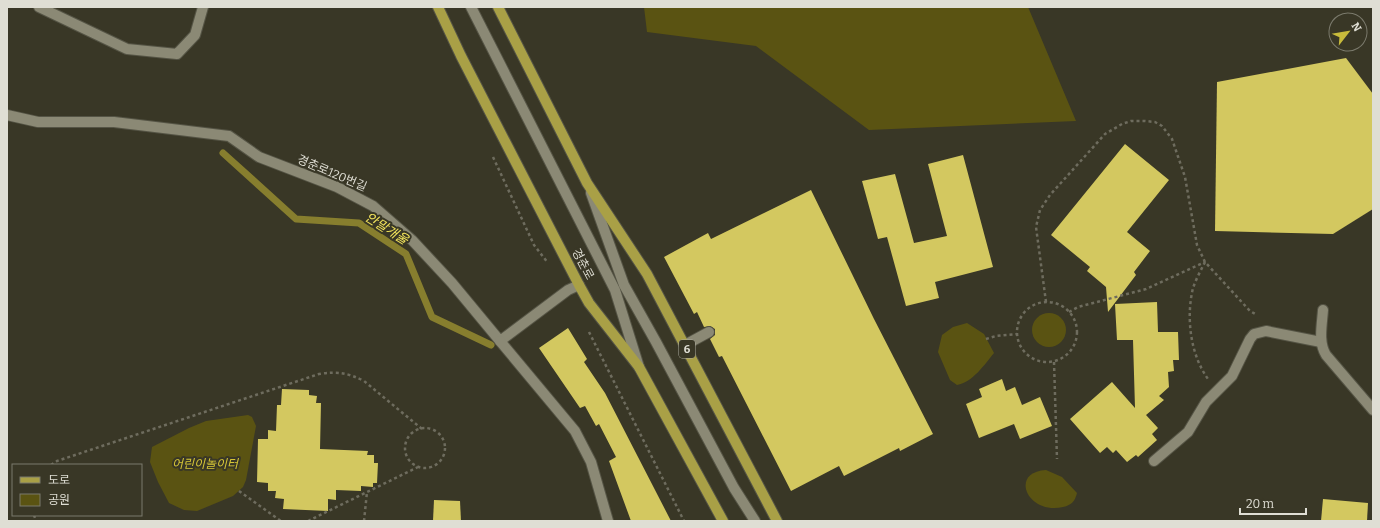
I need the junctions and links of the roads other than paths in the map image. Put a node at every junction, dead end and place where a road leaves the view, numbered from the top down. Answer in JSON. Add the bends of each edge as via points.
{"nodes":[{"id":1,"x":39,"y":7,"type":"edge"},
{"id":2,"x":203,"y":7,"type":"edge"},
{"id":3,"x":438,"y":7,"type":"edge"},
{"id":4,"x":471,"y":7,"type":"edge"},
{"id":5,"x":498,"y":7,"type":"edge"},
{"id":6,"x":7,"y":115,"type":"edge"},
{"id":7,"x":587,"y":183,"type":"junction"},
{"id":8,"x":579,"y":285,"type":"junction"},
{"id":9,"x":1323,"y":310,"type":"dead end"},
{"id":10,"x":710,"y":332,"type":"dead end"},
{"id":11,"x":500,"y":341,"type":"junction"},
{"id":12,"x":1321,"y":342,"type":"junction"},
{"id":13,"x":685,"y":345,"type":"junction"},
{"id":14,"x":639,"y":367,"type":"junction"},
{"id":15,"x":1373,"y":410,"type":"edge"},
{"id":16,"x":1154,"y":461,"type":"dead end"},
{"id":17,"x":608,"y":521,"type":"edge"},
{"id":18,"x":723,"y":521,"type":"edge"},
{"id":19,"x":755,"y":521,"type":"edge"},
{"id":20,"x":777,"y":521,"type":"edge"}],
"edges":[{"from":1,"to":2,"type":"street","via":[[127,49],[177,54],[196,35]]},
{"from":3,"to":8,"type":"main road","name":"경춘로"},
{"from":4,"to":14,"type":"street","via":[[615,290]]},
{"from":5,"to":7,"type":"main road","number":"6"},
{"from":6,"to":11,"type":"street","name":"경춘로120번길","via":[[38,122],[114,122],[229,136],[259,157],[336,187],[373,206],[422,251]]},
{"from":7,"to":13,"type":"main road","number":"6","via":[[647,274]]},
{"from":7,"to":19,"type":"street","via":[[624,285],[734,488]]},
{"from":8,"to":11,"type":"street","via":[[568,290]]},
{"from":8,"to":14,"type":"main road","name":"경춘로"},
{"from":9,"to":12,"type":"street"},
{"from":10,"to":13,"type":"street"},
{"from":11,"to":17,"type":"street","name":"경춘로120번길","via":[[575,431],[590,462]]},
{"from":12,"to":15,"type":"street","via":[[1326,355]]},
{"from":12,"to":16,"type":"street","via":[[1266,331],[1254,334],[1232,376],[1206,402],[1188,432]]},
{"from":13,"to":20,"type":"main road","number":"6"},
{"from":14,"to":18,"type":"main road","name":"경춘로"}]}
